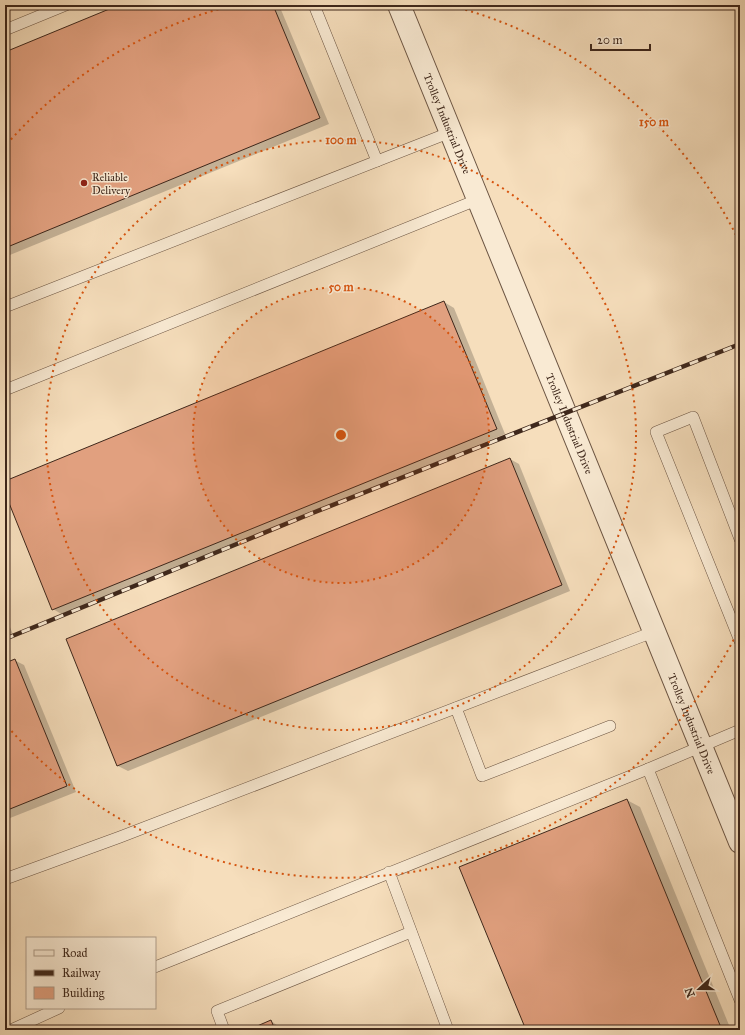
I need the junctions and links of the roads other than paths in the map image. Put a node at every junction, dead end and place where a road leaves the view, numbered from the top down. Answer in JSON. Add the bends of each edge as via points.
{"nodes":[{"id":1,"x":66,"y":5,"type":"edge"},
{"id":2,"x":314,"y":5,"type":"edge"},
{"id":3,"x":399,"y":5,"type":"edge"},
{"id":4,"x":5,"y":30,"type":"edge"},
{"id":5,"x":451,"y":132,"type":"junction"},
{"id":6,"x":377,"y":161,"type":"junction"},
{"id":7,"x":479,"y":199,"type":"junction"},
{"id":8,"x":5,"y":307,"type":"edge"},
{"id":9,"x":5,"y":390,"type":"edge"},
{"id":10,"x":740,"y":539,"type":"edge"},
{"id":11,"x":653,"y":632,"type":"junction"},
{"id":12,"x":740,"y":640,"type":"edge"},
{"id":13,"x":456,"y":708,"type":"junction"},
{"id":14,"x":610,"y":726,"type":"dead end"},
{"id":15,"x":740,"y":730,"type":"edge"},
{"id":16,"x":701,"y":747,"type":"junction"},
{"id":17,"x":648,"y":769,"type":"junction"},
{"id":18,"x":734,"y":809,"type":"edge"},
{"id":19,"x":740,"y":842,"type":"edge"},
{"id":20,"x":390,"y":872,"type":"junction"},
{"id":21,"x":5,"y":879,"type":"edge"},
{"id":22,"x":411,"y":932,"type":"junction"},
{"id":23,"x":156,"y":966,"type":"edge"},
{"id":24,"x":740,"y":1000,"type":"edge"},
{"id":25,"x":57,"y":1009,"type":"edge"},
{"id":26,"x":11,"y":1030,"type":"edge"},
{"id":27,"x":224,"y":1030,"type":"edge"},
{"id":28,"x":448,"y":1030,"type":"edge"}],
"edges":[{"from":1,"to":4,"type":"lane"},
{"from":2,"to":6,"type":"lane"},
{"from":3,"to":5,"type":"street","name":"Trolley Industrial Drive"},
{"from":5,"to":6,"type":"lane"},
{"from":5,"to":7,"type":"street","name":"Trolley Industrial Drive"},
{"from":6,"to":8,"type":"lane"},
{"from":7,"to":9,"type":"lane"},
{"from":7,"to":11,"type":"street","name":"Trolley Industrial Drive"},
{"from":10,"to":12,"type":"lane","via":[[693,417],[656,432]]},
{"from":11,"to":13,"type":"lane"},
{"from":11,"to":16,"type":"street","name":"Trolley Industrial Drive"},
{"from":13,"to":14,"type":"lane","via":[[482,776]]},
{"from":13,"to":21,"type":"lane"},
{"from":15,"to":16,"type":"lane"},
{"from":16,"to":17,"type":"lane"},
{"from":16,"to":18,"type":"street","name":"Trolley Industrial Drive"},
{"from":17,"to":20,"type":"lane"},
{"from":17,"to":24,"type":"lane"},
{"from":18,"to":19,"type":"street","name":"Trolley Industrial Drive"},
{"from":20,"to":22,"type":"lane"},
{"from":20,"to":23,"type":"lane"},
{"from":22,"to":27,"type":"lane","via":[[218,1011]]},
{"from":22,"to":28,"type":"lane"},
{"from":25,"to":26,"type":"lane"}]}
